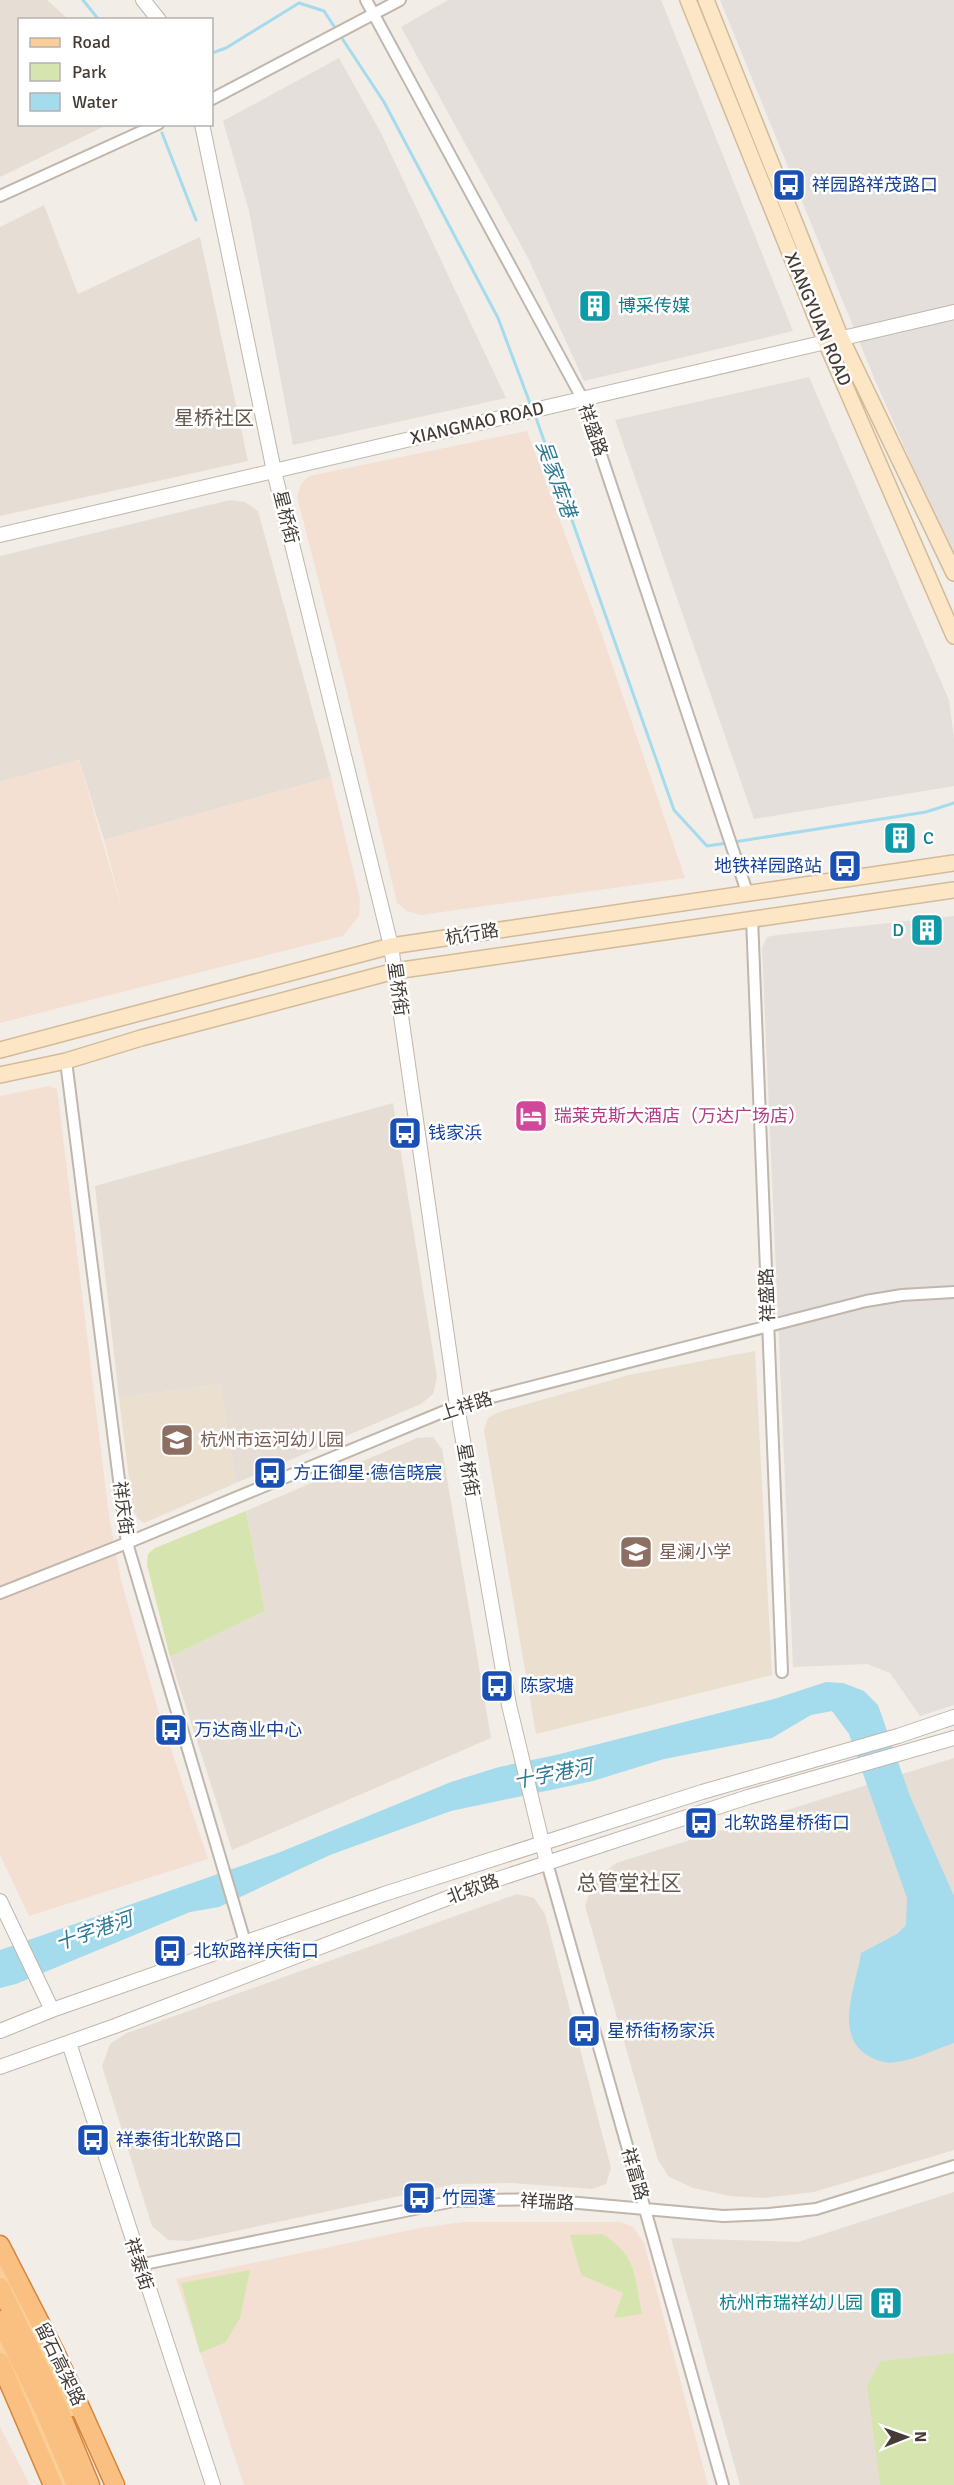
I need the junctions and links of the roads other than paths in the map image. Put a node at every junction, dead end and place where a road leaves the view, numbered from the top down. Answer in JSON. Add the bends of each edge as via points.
{"nodes":[{"id":1,"x":143,"y":0,"type":"edge"},
{"id":2,"x":366,"y":0,"type":"edge"},
{"id":3,"x":400,"y":0,"type":"edge"},
{"id":4,"x":688,"y":0,"type":"edge"},
{"id":5,"x":706,"y":0,"type":"edge"},
{"id":6,"x":374,"y":15,"type":"junction"},
{"id":7,"x":157,"y":18,"type":"edge"},
{"id":8,"x":213,"y":98,"type":"edge"},
{"id":9,"x":154,"y":126,"type":"edge"},
{"id":10,"x":202,"y":126,"type":"edge"},
{"id":11,"x":0,"y":196,"type":"edge"},
{"id":12,"x":954,"y":312,"type":"edge"},
{"id":13,"x":840,"y":336,"type":"junction"},
{"id":14,"x":825,"y":340,"type":"junction"},
{"id":15,"x":582,"y":398,"type":"junction"},
{"id":16,"x":274,"y":471,"type":"junction"},
{"id":17,"x":0,"y":535,"type":"edge"},
{"id":18,"x":954,"y":573,"type":"edge"},
{"id":19,"x":954,"y":636,"type":"edge"},
{"id":20,"x":954,"y":863,"type":"edge"},
{"id":21,"x":954,"y":890,"type":"edge"},
{"id":22,"x":747,"y":892,"type":"junction"},
{"id":23,"x":752,"y":918,"type":"junction"},
{"id":24,"x":392,"y":946,"type":"junction"},
{"id":25,"x":395,"y":971,"type":"junction"},
{"id":26,"x":0,"y":1050,"type":"edge"},
{"id":27,"x":66,"y":1061,"type":"junction"},
{"id":28,"x":0,"y":1075,"type":"edge"},
{"id":29,"x":954,"y":1292,"type":"edge"},
{"id":30,"x":768,"y":1326,"type":"junction"},
{"id":31,"x":457,"y":1406,"type":"junction"},
{"id":32,"x":127,"y":1543,"type":"junction"},
{"id":33,"x":0,"y":1593,"type":"edge"},
{"id":34,"x":782,"y":1672,"type":"dead end"},
{"id":35,"x":954,"y":1717,"type":"edge"},
{"id":36,"x":954,"y":1738,"type":"edge"},
{"id":37,"x":543,"y":1844,"type":"junction"},
{"id":38,"x":547,"y":1863,"type":"junction"},
{"id":39,"x":0,"y":1901,"type":"edge"},
{"id":40,"x":245,"y":1942,"type":"junction"},
{"id":41,"x":52,"y":2010,"type":"junction"},
{"id":42,"x":0,"y":2031,"type":"edge"},
{"id":43,"x":69,"y":2043,"type":"junction"},
{"id":44,"x":0,"y":2067,"type":"edge"},
{"id":45,"x":954,"y":2166,"type":"edge"},
{"id":46,"x":645,"y":2210,"type":"junction"},
{"id":47,"x":0,"y":2245,"type":"edge"},
{"id":48,"x":139,"y":2265,"type":"junction"},
{"id":49,"x":0,"y":2272,"type":"edge"},
{"id":50,"x":0,"y":2287,"type":"edge"},
{"id":51,"x":5,"y":2332,"type":"edge"},
{"id":52,"x":46,"y":2358,"type":"junction"},
{"id":53,"x":0,"y":2362,"type":"edge"},
{"id":54,"x":53,"y":2485,"type":"edge"},
{"id":55,"x":68,"y":2485,"type":"edge"},
{"id":56,"x":76,"y":2485,"type":"edge"},
{"id":57,"x":90,"y":2485,"type":"edge"},
{"id":58,"x":98,"y":2485,"type":"edge"},
{"id":59,"x":107,"y":2485,"type":"edge"},
{"id":60,"x":115,"y":2485,"type":"edge"},
{"id":61,"x":213,"y":2485,"type":"edge"},
{"id":62,"x":723,"y":2485,"type":"edge"}],
"edges":[{"from":1,"to":7,"type":"street"},
{"from":2,"to":6,"type":"street","name":"祥盛路"},
{"from":3,"to":6,"type":"street"},
{"from":4,"to":14,"type":"main road","name":"XIANGYUAN ROAD"},
{"from":5,"to":13,"type":"main road","name":"XIANGYUAN ROAD"},
{"from":6,"to":8,"type":"street"},
{"from":6,"to":15,"type":"street","name":"祥盛路"},
{"from":9,"to":11,"type":"street"},
{"from":10,"to":16,"type":"street","name":"星桥街"},
{"from":12,"to":13,"type":"street","name":"XIANGMAO ROAD"},
{"from":13,"to":14,"type":"street","name":"XIANGMAO ROAD"},
{"from":13,"to":18,"type":"main road","name":"XIANGYUAN ROAD"},
{"from":14,"to":15,"type":"street","name":"XIANGMAO ROAD"},
{"from":14,"to":19,"type":"main road","name":"XIANGYUAN ROAD"},
{"from":15,"to":16,"type":"street","name":"XIANGMAO ROAD"},
{"from":15,"to":22,"type":"street","name":"祥盛路"},
{"from":16,"to":17,"type":"street","name":"XIANGMAO ROAD"},
{"from":16,"to":24,"type":"street","name":"星桥街"},
{"from":20,"to":22,"type":"main road","name":"杭行路"},
{"from":21,"to":23,"type":"main road","name":"杭行路"},
{"from":22,"to":24,"type":"main road","name":"杭行路"},
{"from":23,"to":25,"type":"main road","name":"杭行路"},
{"from":23,"to":30,"type":"street","name":"祥盛路"},
{"from":24,"to":25,"type":"street","name":"星桥街"},
{"from":24,"to":26,"type":"main road","name":"杭行路"},
{"from":25,"to":27,"type":"main road","name":"杭行路"},
{"from":25,"to":31,"type":"street","name":"星桥街"},
{"from":27,"to":28,"type":"main road","name":"杭行路"},
{"from":27,"to":32,"type":"street","name":"祥庆街"},
{"from":29,"to":30,"type":"street","name":"上祥路","via":[[866,1301]]},
{"from":30,"to":31,"type":"street","name":"上祥路"},
{"from":30,"to":34,"type":"street","name":"祥盛路"},
{"from":31,"to":32,"type":"street","name":"上祥路"},
{"from":31,"to":37,"type":"street","name":"星桥街","via":[[507,1696]]},
{"from":32,"to":33,"type":"street","name":"上祥路"},
{"from":32,"to":40,"type":"street","name":"祥庆街"},
{"from":35,"to":37,"type":"street","name":"北软路"},
{"from":36,"to":38,"type":"street","name":"北软路","via":[[748,1797]]},
{"from":37,"to":38,"type":"street","name":"星桥街"},
{"from":37,"to":40,"type":"street","name":"北软路"},
{"from":38,"to":43,"type":"street","name":"北软路"},
{"from":38,"to":46,"type":"street","name":"祥富路"},
{"from":39,"to":41,"type":"street"},
{"from":40,"to":41,"type":"street","name":"北软路"},
{"from":41,"to":42,"type":"street","name":"北软路"},
{"from":43,"to":44,"type":"street","name":"北软路"},
{"from":43,"to":48,"type":"street","name":"祥泰街"},
{"from":45,"to":46,"type":"street","name":"祥瑞路","via":[[816,2209],[723,2216]]},
{"from":46,"to":48,"type":"street","name":"祥瑞路","via":[[534,2199],[454,2201]]},
{"from":46,"to":62,"type":"street","name":"祥富路"},
{"from":47,"to":60,"type":"highway","name":"留石高架路","via":[[56,2354]]},
{"from":48,"to":61,"type":"street","name":"祥泰街"},
{"from":49,"to":52,"type":"main road"},
{"from":50,"to":51,"type":"highway","name":"留石高架路"},
{"from":51,"to":55,"type":"highway"},
{"from":51,"to":56,"type":"highway","name":"留石高架路"},
{"from":51,"to":57,"type":"highway","name":"留石高架路"},
{"from":52,"to":58,"type":"highway"},
{"from":52,"to":59,"type":"main road"},
{"from":53,"to":54,"type":"highway"}]}
